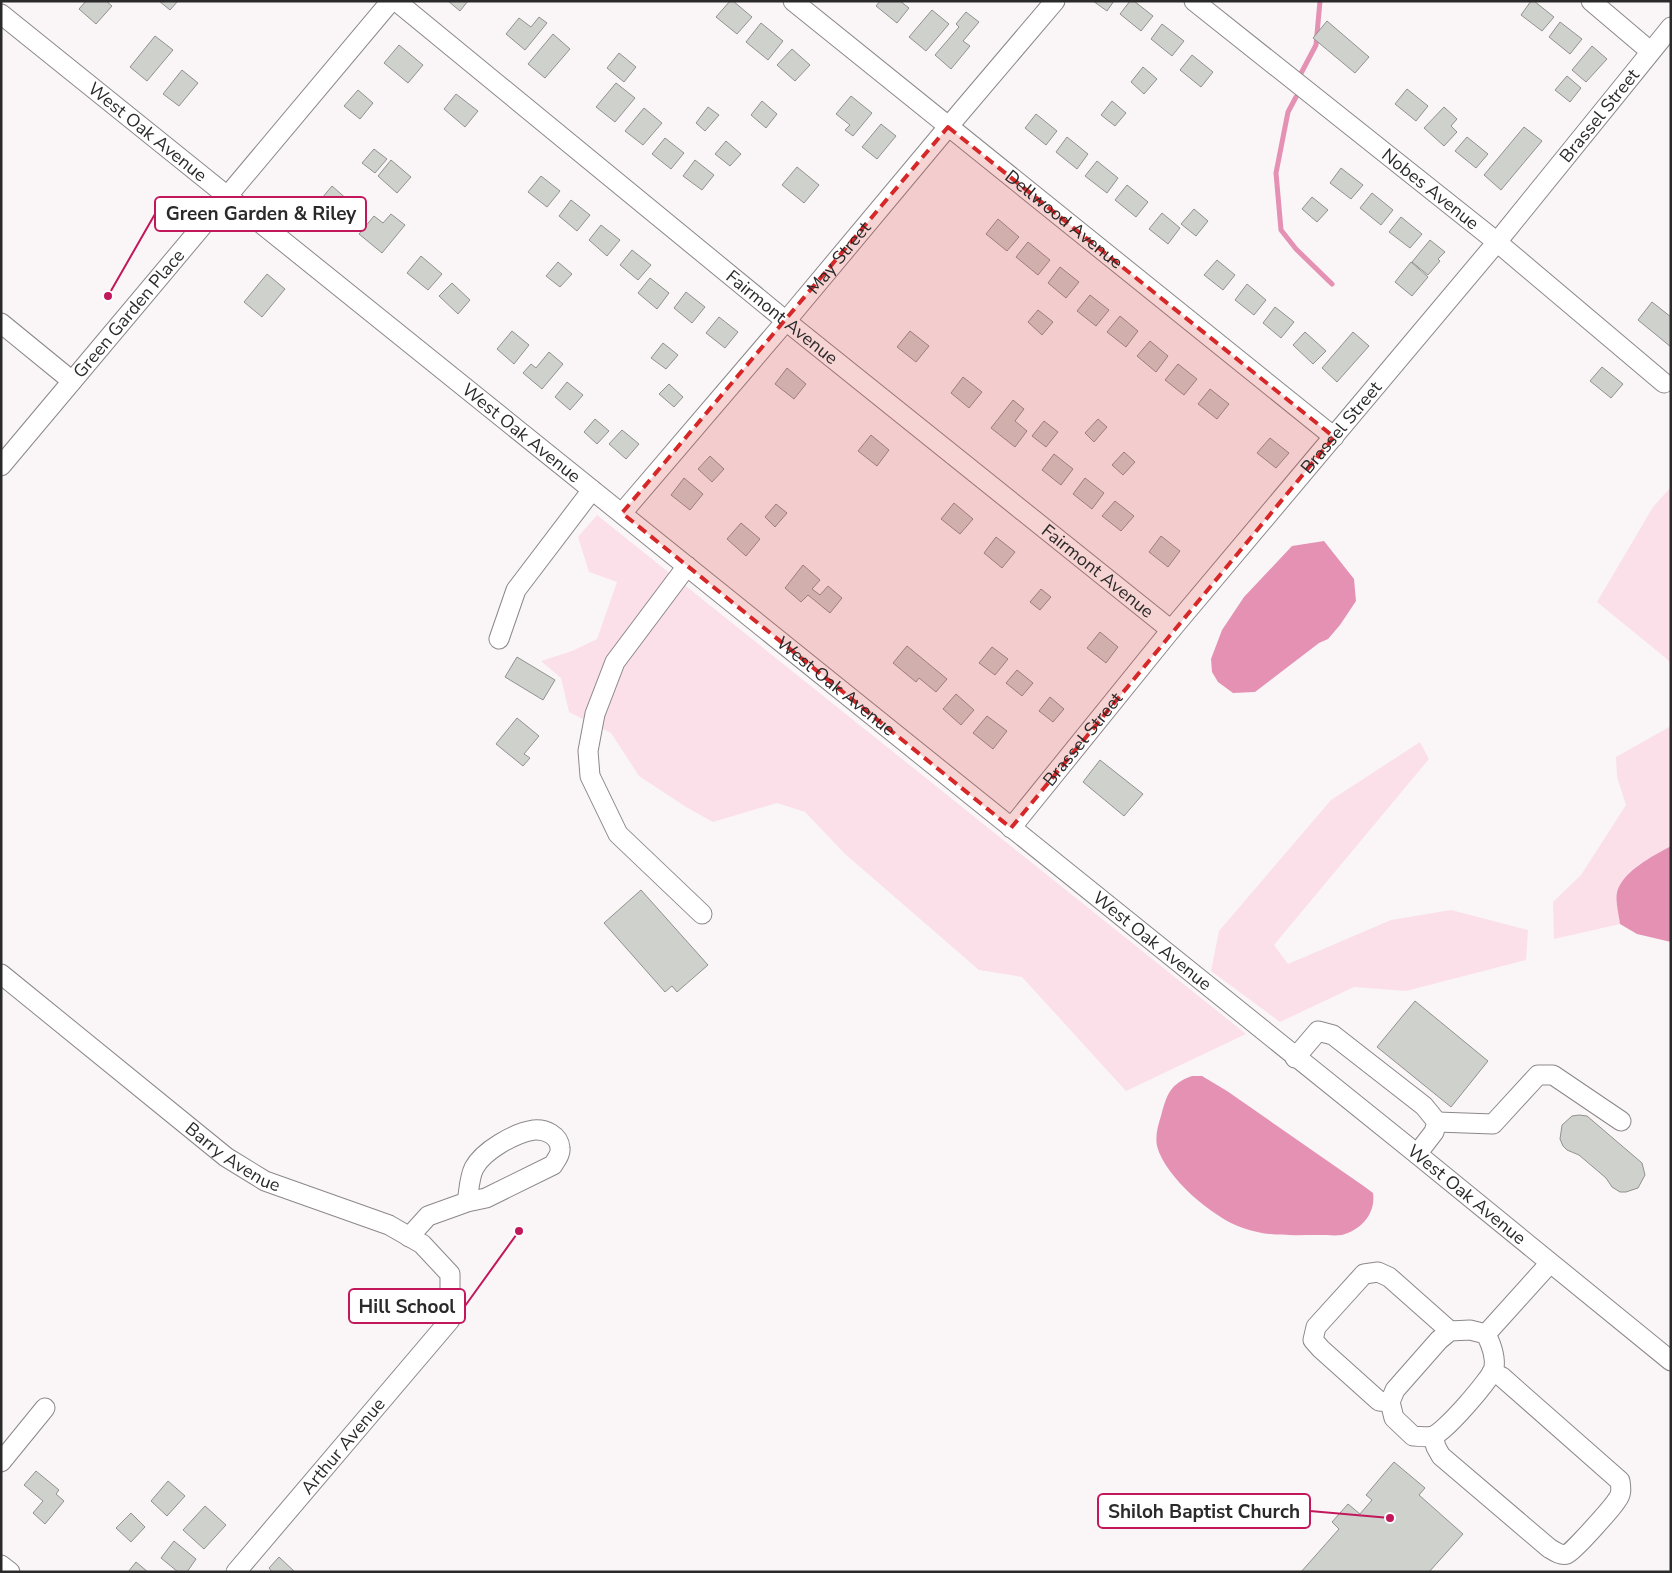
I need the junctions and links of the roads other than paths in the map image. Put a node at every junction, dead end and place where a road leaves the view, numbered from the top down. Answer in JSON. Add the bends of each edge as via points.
{"nodes":[{"id":1,"x":390,"y":1,"type":"edge"},
{"id":2,"x":396,"y":1,"type":"edge"},
{"id":3,"x":794,"y":1,"type":"edge"},
{"id":4,"x":1055,"y":1,"type":"edge"},
{"id":5,"x":1194,"y":1,"type":"edge"},
{"id":6,"x":1591,"y":1,"type":"edge"},
{"id":7,"x":1,"y":14,"type":"edge"},
{"id":8,"x":1671,"y":27,"type":"edge"},
{"id":9,"x":1650,"y":51,"type":"junction"},
{"id":10,"x":948,"y":127,"type":"junction"},
{"id":11,"x":227,"y":196,"type":"junction"},
{"id":12,"x":1497,"y":242,"type":"junction"},
{"id":13,"x":786,"y":321,"type":"junction"},
{"id":14,"x":1,"y":323,"type":"edge"},
{"id":15,"x":72,"y":380,"type":"junction"},
{"id":16,"x":1664,"y":383,"type":"dead end"},
{"id":17,"x":1334,"y":437,"type":"junction"},
{"id":18,"x":1,"y":466,"type":"edge"},
{"id":19,"x":592,"y":490,"type":"junction"},
{"id":20,"x":622,"y":513,"type":"junction"},
{"id":21,"x":687,"y":566,"type":"junction"},
{"id":22,"x":1171,"y":630,"type":"junction"},
{"id":23,"x":499,"y":639,"type":"dead end"},
{"id":24,"x":1011,"y":828,"type":"junction"},
{"id":25,"x":702,"y":914,"type":"dead end"},
{"id":26,"x":1,"y":974,"type":"edge"},
{"id":27,"x":1295,"y":1058,"type":"junction"},
{"id":28,"x":1621,"y":1121,"type":"dead end"},
{"id":29,"x":1436,"y":1122,"type":"junction"},
{"id":30,"x":1416,"y":1154,"type":"junction"},
{"id":31,"x":467,"y":1202,"type":"junction"},
{"id":32,"x":409,"y":1237,"type":"junction"},
{"id":33,"x":1550,"y":1263,"type":"junction"},
{"id":34,"x":450,"y":1320,"type":"joint"},
{"id":35,"x":1450,"y":1331,"type":"junction"},
{"id":36,"x":1486,"y":1334,"type":"junction"},
{"id":37,"x":1671,"y":1361,"type":"edge"},
{"id":38,"x":1492,"y":1372,"type":"junction"},
{"id":39,"x":1390,"y":1402,"type":"junction"},
{"id":40,"x":45,"y":1408,"type":"dead end"},
{"id":41,"x":1433,"y":1436,"type":"junction"},
{"id":42,"x":1,"y":1462,"type":"edge"},
{"id":43,"x":1,"y":1565,"type":"edge"},
{"id":44,"x":10,"y":1572,"type":"edge"},
{"id":45,"x":236,"y":1572,"type":"edge"}],
"edges":[{"from":1,"to":11,"type":"street","name":"Green Garden Place"},
{"from":2,"to":13,"type":"street","name":"Fairmont Avenue"},
{"from":3,"to":10,"type":"street","name":"Dellwood Avenue"},
{"from":4,"to":10,"type":"street","name":"May Street"},
{"from":5,"to":12,"type":"street","name":"Nobes Avenue"},
{"from":6,"to":9,"type":"street"},
{"from":7,"to":11,"type":"street","name":"West Oak Avenue"},
{"from":8,"to":9,"type":"street","name":"Brassel Street"},
{"from":9,"to":12,"type":"street","name":"Brassel Street"},
{"from":10,"to":13,"type":"street","name":"May Street"},
{"from":10,"to":17,"type":"street","name":"Dellwood Avenue"},
{"from":11,"to":15,"type":"street","name":"Green Garden Place"},
{"from":11,"to":19,"type":"street","name":"West Oak Avenue"},
{"from":12,"to":16,"type":"street","name":"Nobes Avenue"},
{"from":12,"to":17,"type":"street","name":"Brassel Street"},
{"from":13,"to":20,"type":"street","name":"May Street"},
{"from":13,"to":22,"type":"street","name":"Fairmont Avenue"},
{"from":14,"to":15,"type":"street"},
{"from":15,"to":18,"type":"street","name":"Green Garden Place"},
{"from":17,"to":22,"type":"street","name":"Brassel Street"},
{"from":19,"to":20,"type":"street","name":"West Oak Avenue"},
{"from":19,"to":23,"type":"street","via":[[516,590]]},
{"from":20,"to":21,"type":"street","name":"West Oak Avenue"},
{"from":21,"to":24,"type":"street","name":"West Oak Avenue"},
{"from":21,"to":25,"type":"street","via":[[615,662],[595,714],[588,751],[590,776],[618,834]]},
{"from":22,"to":24,"type":"street","name":"Brassel Street"},
{"from":24,"to":27,"type":"street","name":"West Oak Avenue"},
{"from":26,"to":32,"type":"street","name":"Barry Avenue","via":[[226,1157],[265,1180],[390,1224]]},
{"from":27,"to":29,"type":"street","via":[[1318,1031],[1333,1035],[1424,1106]]},
{"from":27,"to":30,"type":"street","name":"West Oak Avenue"},
{"from":28,"to":29,"type":"street","via":[[1553,1075],[1538,1075],[1493,1124]]},
{"from":29,"to":30,"type":"street","via":[[1434,1132]]},
{"from":30,"to":33,"type":"street","name":"West Oak Avenue"},
{"from":31,"to":31,"type":"street","via":[[486,1198],[553,1165],[560,1148],[557,1139],[550,1132],[535,1130],[512,1137],[492,1149],[472,1170]]},
{"from":31,"to":32,"type":"street","via":[[428,1216]]},
{"from":32,"to":34,"type":"street","name":"Barry Avenue","via":[[422,1244],[450,1274]]},
{"from":33,"to":36,"type":"street"},
{"from":33,"to":37,"type":"street","name":"West Oak Avenue"},
{"from":34,"to":45,"type":"street","name":"Arthur Avenue"},
{"from":35,"to":36,"type":"street","via":[[1470,1330]]},
{"from":35,"to":39,"type":"street","via":[[1395,1390]]},
{"from":35,"to":39,"type":"street","via":[[1389,1277],[1378,1272],[1364,1274],[1316,1327],[1313,1340],[1320,1349],[1379,1401]]},
{"from":36,"to":38,"type":"street","via":[[1492,1347]]},
{"from":38,"to":41,"type":"street","via":[[1445,1428]]},
{"from":38,"to":41,"type":"street","via":[[1502,1377],[1620,1482],[1618,1500],[1569,1554],[1549,1548],[1441,1456]]},
{"from":39,"to":41,"type":"street","via":[[1394,1418],[1413,1436]]},
{"from":40,"to":42,"type":"street"},
{"from":43,"to":44,"type":"street"}]}
